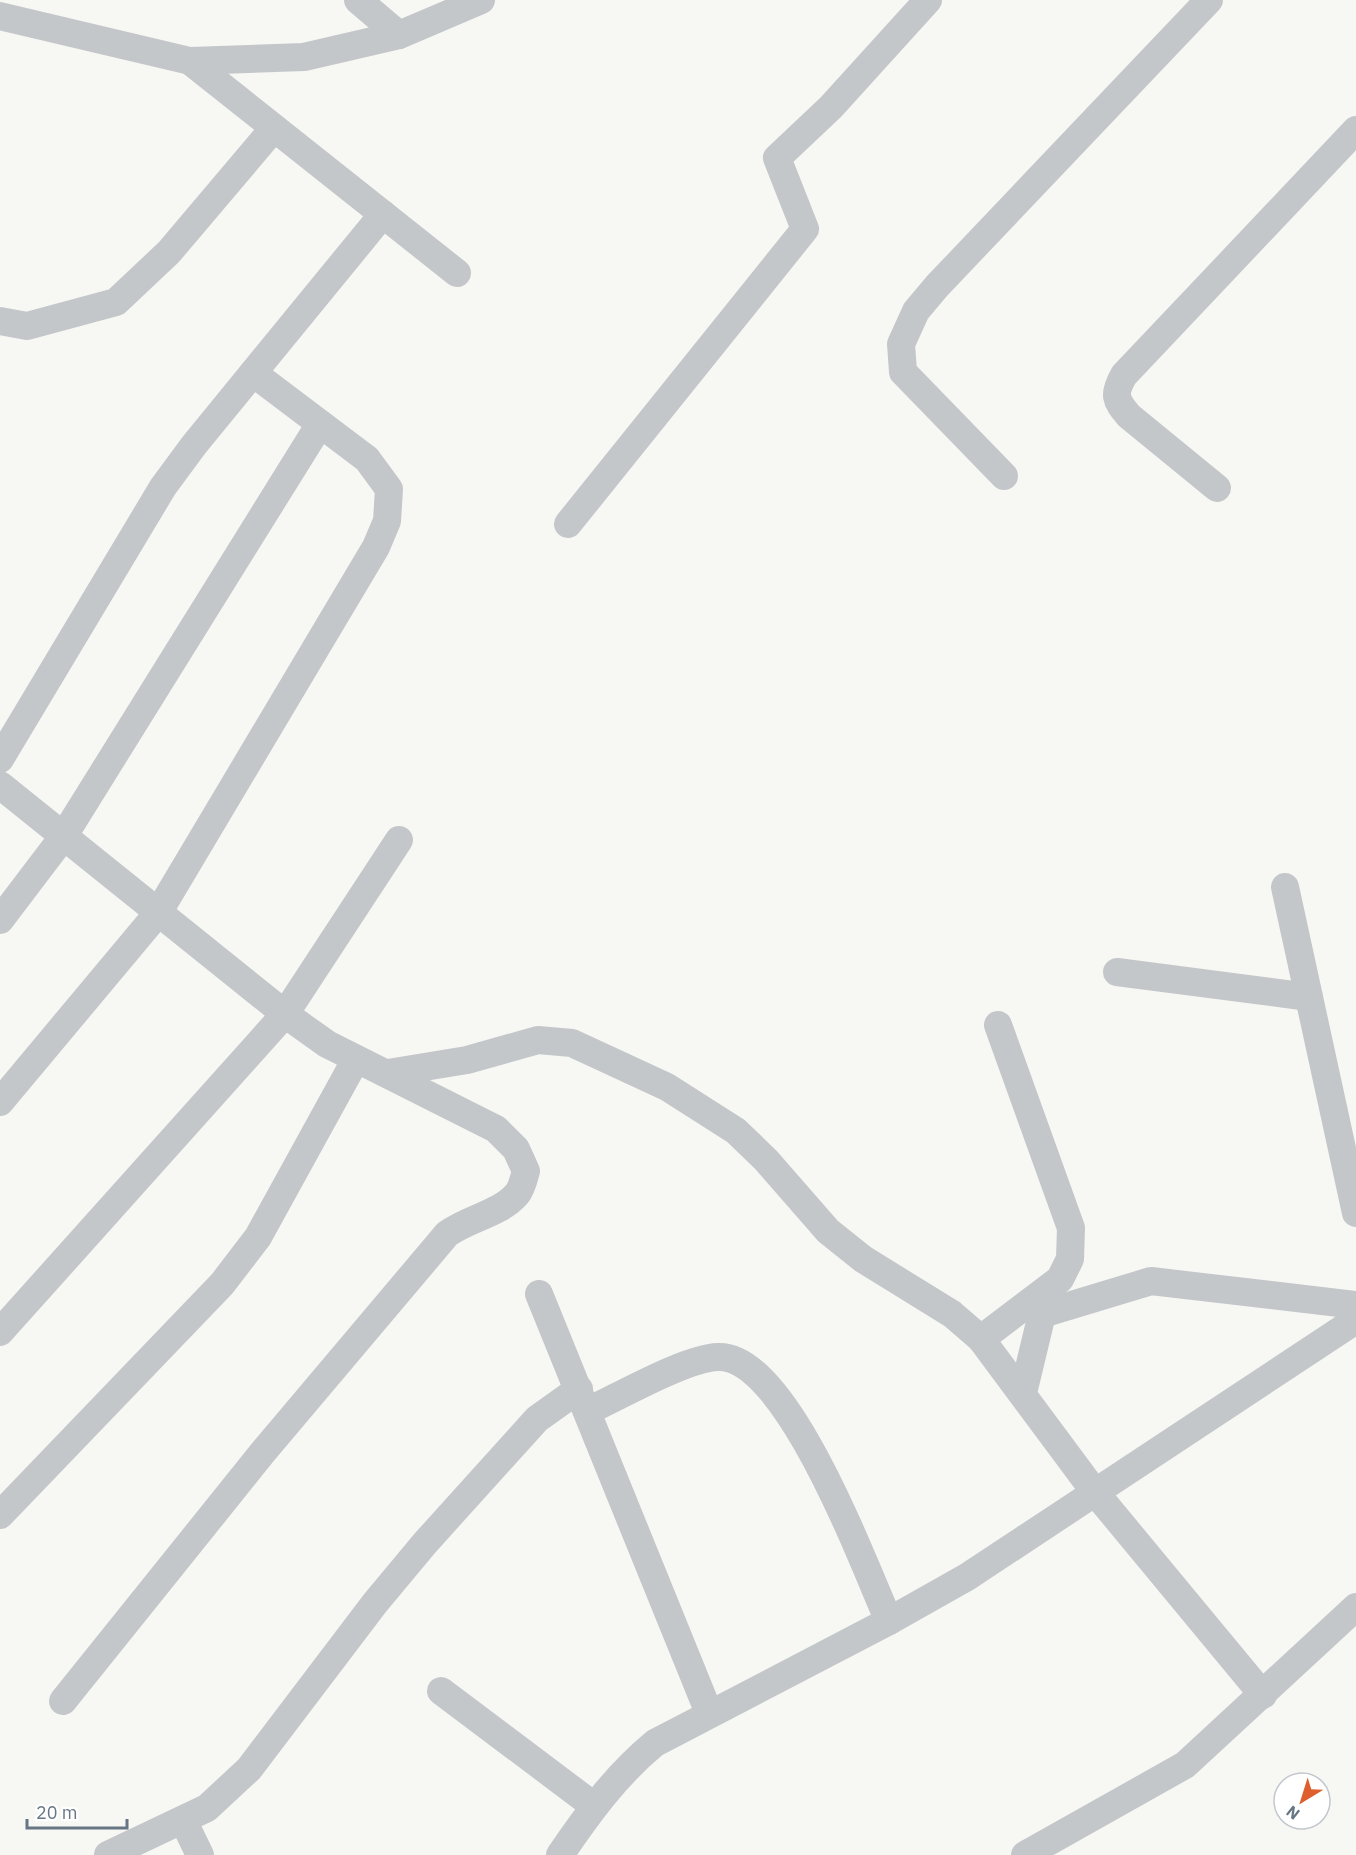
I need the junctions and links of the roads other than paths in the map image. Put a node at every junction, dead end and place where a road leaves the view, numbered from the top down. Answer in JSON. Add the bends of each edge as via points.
{"nodes":[{"id":1,"x":358,"y":0,"type":"edge"},
{"id":2,"x":481,"y":0,"type":"edge"},
{"id":3,"x":928,"y":0,"type":"edge"},
{"id":4,"x":1209,"y":0,"type":"edge"},
{"id":5,"x":0,"y":16,"type":"edge"},
{"id":6,"x":399,"y":34,"type":"junction"},
{"id":7,"x":190,"y":61,"type":"junction"},
{"id":8,"x":274,"y":128,"type":"junction"},
{"id":9,"x":1356,"y":130,"type":"edge"},
{"id":10,"x":383,"y":214,"type":"junction"},
{"id":11,"x":457,"y":273,"type":"dead end"},
{"id":12,"x":0,"y":321,"type":"edge"},
{"id":13,"x":253,"y":373,"type":"junction"},
{"id":14,"x":320,"y":424,"type":"junction"},
{"id":15,"x":1004,"y":476,"type":"dead end"},
{"id":16,"x":1217,"y":488,"type":"dead end"},
{"id":17,"x":568,"y":524,"type":"dead end"},
{"id":18,"x":0,"y":759,"type":"edge"},
{"id":19,"x":0,"y":785,"type":"edge"},
{"id":20,"x":63,"y":837,"type":"junction"},
{"id":21,"x":399,"y":840,"type":"dead end"},
{"id":22,"x":1285,"y":887,"type":"dead end"},
{"id":23,"x":158,"y":913,"type":"junction"},
{"id":24,"x":0,"y":920,"type":"edge"},
{"id":25,"x":1117,"y":972,"type":"dead end"},
{"id":26,"x":1309,"y":997,"type":"junction"},
{"id":27,"x":285,"y":1014,"type":"junction"},
{"id":28,"x":998,"y":1025,"type":"dead end"},
{"id":29,"x":356,"y":1059,"type":"junction"},
{"id":30,"x":388,"y":1073,"type":"junction"},
{"id":31,"x":0,"y":1102,"type":"edge"},
{"id":32,"x":1356,"y":1213,"type":"edge"},
{"id":33,"x":539,"y":1294,"type":"dead end"},
{"id":34,"x":1356,"y":1305,"type":"edge"},
{"id":35,"x":1356,"y":1320,"type":"edge"},
{"id":36,"x":0,"y":1332,"type":"edge"},
{"id":37,"x":981,"y":1339,"type":"junction"},
{"id":38,"x":1023,"y":1393,"type":"junction"},
{"id":39,"x":583,"y":1400,"type":"junction"},
{"id":40,"x":1094,"y":1491,"type":"junction"},
{"id":41,"x":0,"y":1515,"type":"edge"},
{"id":42,"x":1356,"y":1607,"type":"edge"},
{"id":43,"x":889,"y":1621,"type":"junction"},
{"id":44,"x":441,"y":1691,"type":"dead end"},
{"id":45,"x":1263,"y":1695,"type":"junction"},
{"id":46,"x":63,"y":1701,"type":"dead end"},
{"id":47,"x":709,"y":1713,"type":"junction"},
{"id":48,"x":594,"y":1806,"type":"junction"},
{"id":49,"x":183,"y":1820,"type":"junction"},
{"id":50,"x":108,"y":1855,"type":"edge"},
{"id":51,"x":200,"y":1855,"type":"edge"},
{"id":52,"x":560,"y":1855,"type":"edge"},
{"id":53,"x":1025,"y":1855,"type":"edge"}],
"edges":[{"from":1,"to":6,"type":"street"},
{"from":2,"to":6,"type":"street"},
{"from":3,"to":17,"type":"street","via":[[831,106],[777,158],[805,229]]},
{"from":4,"to":15,"type":"street","via":[[937,286],[916,312],[901,344],[903,372]]},
{"from":5,"to":7,"type":"street"},
{"from":6,"to":7,"type":"street","via":[[304,57]]},
{"from":7,"to":8,"type":"street"},
{"from":8,"to":10,"type":"street"},
{"from":8,"to":12,"type":"street","via":[[169,252],[116,302],[27,326]]},
{"from":9,"to":16,"type":"street","via":[[1116,388],[1119,405],[1129,416]]},
{"from":10,"to":11,"type":"street"},
{"from":10,"to":13,"type":"street"},
{"from":13,"to":14,"type":"street"},
{"from":13,"to":18,"type":"street","via":[[163,487]]},
{"from":14,"to":20,"type":"street"},
{"from":14,"to":23,"type":"street","via":[[367,459],[389,489],[387,521],[376,547]]},
{"from":19,"to":20,"type":"street"},
{"from":20,"to":23,"type":"street"},
{"from":20,"to":24,"type":"street"},
{"from":21,"to":27,"type":"street"},
{"from":22,"to":26,"type":"street"},
{"from":23,"to":27,"type":"street"},
{"from":23,"to":31,"type":"street"},
{"from":25,"to":26,"type":"street"},
{"from":26,"to":32,"type":"street"},
{"from":27,"to":29,"type":"street"},
{"from":27,"to":36,"type":"street"},
{"from":28,"to":37,"type":"street","via":[[1071,1228],[1070,1259],[1060,1279]]},
{"from":29,"to":30,"type":"street"},
{"from":29,"to":41,"type":"street","via":[[258,1237],[222,1284]]},
{"from":30,"to":37,"type":"street","via":[[467,1060],[538,1040],[572,1043],[619,1063],[667,1087],[735,1131],[828,1231],[863,1259],[952,1314]]},
{"from":30,"to":46,"type":"street","via":[[496,1129],[516,1149],[526,1171],[518,1193],[495,1211],[447,1234],[263,1452]]},
{"from":33,"to":39,"type":"street"},
{"from":34,"to":38,"type":"street","via":[[1151,1281],[1042,1314]]},
{"from":35,"to":40,"type":"street"},
{"from":37,"to":38,"type":"street"},
{"from":38,"to":40,"type":"street"},
{"from":39,"to":43,"type":"street","via":[[699,1359],[721,1356],[748,1366],[777,1396],[802,1432]]},
{"from":39,"to":47,"type":"street"},
{"from":39,"to":49,"type":"street","via":[[537,1419],[424,1543],[242,1776],[207,1808]]},
{"from":40,"to":43,"type":"street","via":[[967,1577]]},
{"from":40,"to":45,"type":"street"},
{"from":42,"to":45,"type":"street"},
{"from":43,"to":47,"type":"street"},
{"from":44,"to":48,"type":"street"},
{"from":45,"to":53,"type":"street","via":[[1185,1765]]},
{"from":47,"to":48,"type":"street","via":[[655,1743],[630,1764]]},
{"from":48,"to":52,"type":"street"},
{"from":49,"to":50,"type":"street"},
{"from":49,"to":51,"type":"street"}]}
